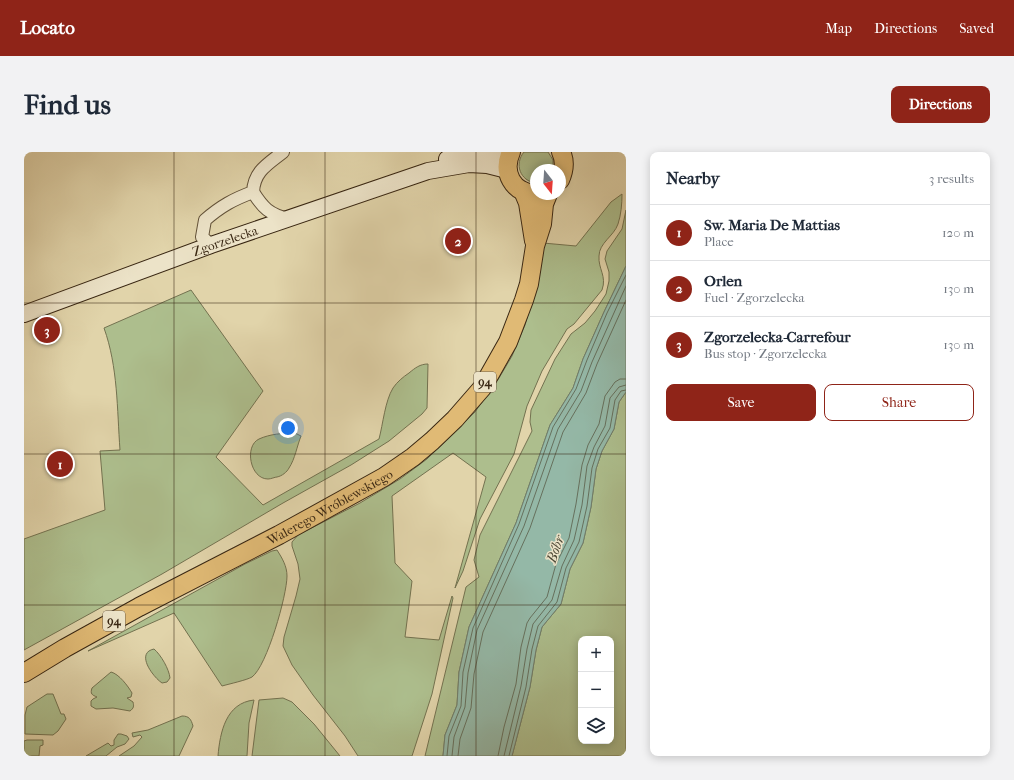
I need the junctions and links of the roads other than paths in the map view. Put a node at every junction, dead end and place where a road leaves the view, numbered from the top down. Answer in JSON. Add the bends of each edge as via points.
{"nodes":[{"id":1,"x":283,"y":152,"type":"edge"},
{"id":2,"x":499,"y":152,"type":"edge"},
{"id":3,"x":511,"y":152,"type":"edge"},
{"id":4,"x":562,"y":153,"type":"edge"},
{"id":5,"x":564,"y":164,"type":"edge"},
{"id":6,"x":428,"y":171,"type":"junction"},
{"id":7,"x":508,"y":172,"type":"junction"},
{"id":8,"x":253,"y":192,"type":"junction"},
{"id":9,"x":529,"y":192,"type":"edge"},
{"id":10,"x":546,"y":200,"type":"edge"},
{"id":11,"x":288,"y":219,"type":"junction"},
{"id":12,"x":212,"y":245,"type":"junction"},
{"id":13,"x":535,"y":246,"type":"junction"},
{"id":14,"x":24,"y":314,"type":"edge"},
{"id":15,"x":24,"y":673,"type":"edge"}],
"edges":[{"from":1,"to":8,"type":"street","via":[[259,172]]},
{"from":2,"to":6,"type":"street","name":"Zgorzelecka","via":[[477,152],[456,156]]},
{"from":3,"to":7,"type":"main road"},
{"from":4,"to":5,"type":"main road"},
{"from":6,"to":7,"type":"street","name":"Zgorzelecka","via":[[462,165],[487,165]]},
{"from":6,"to":11,"type":"street","name":"Zgorzelecka"},
{"from":7,"to":9,"type":"main road","number":"94","via":[[515,185]]},
{"from":8,"to":11,"type":"street","via":[[266,210]]},
{"from":8,"to":12,"type":"street","via":[[234,199],[205,220],[202,237]]},
{"from":9,"to":13,"type":"main road","name":"Walerego Wróblewskiego","number":"94","via":[[528,203]]},
{"from":10,"to":13,"type":"main road","name":"Walerego Wróblewskiego","number":"94"},
{"from":11,"to":12,"type":"street","name":"Zgorzelecka"},
{"from":12,"to":14,"type":"street","name":"Zgorzelecka"},
{"from":13,"to":15,"type":"main road","name":"Walerego Wróblewskiego","number":"94","via":[[524,300],[508,342],[482,388],[437,437],[384,477],[140,607]]}]}
